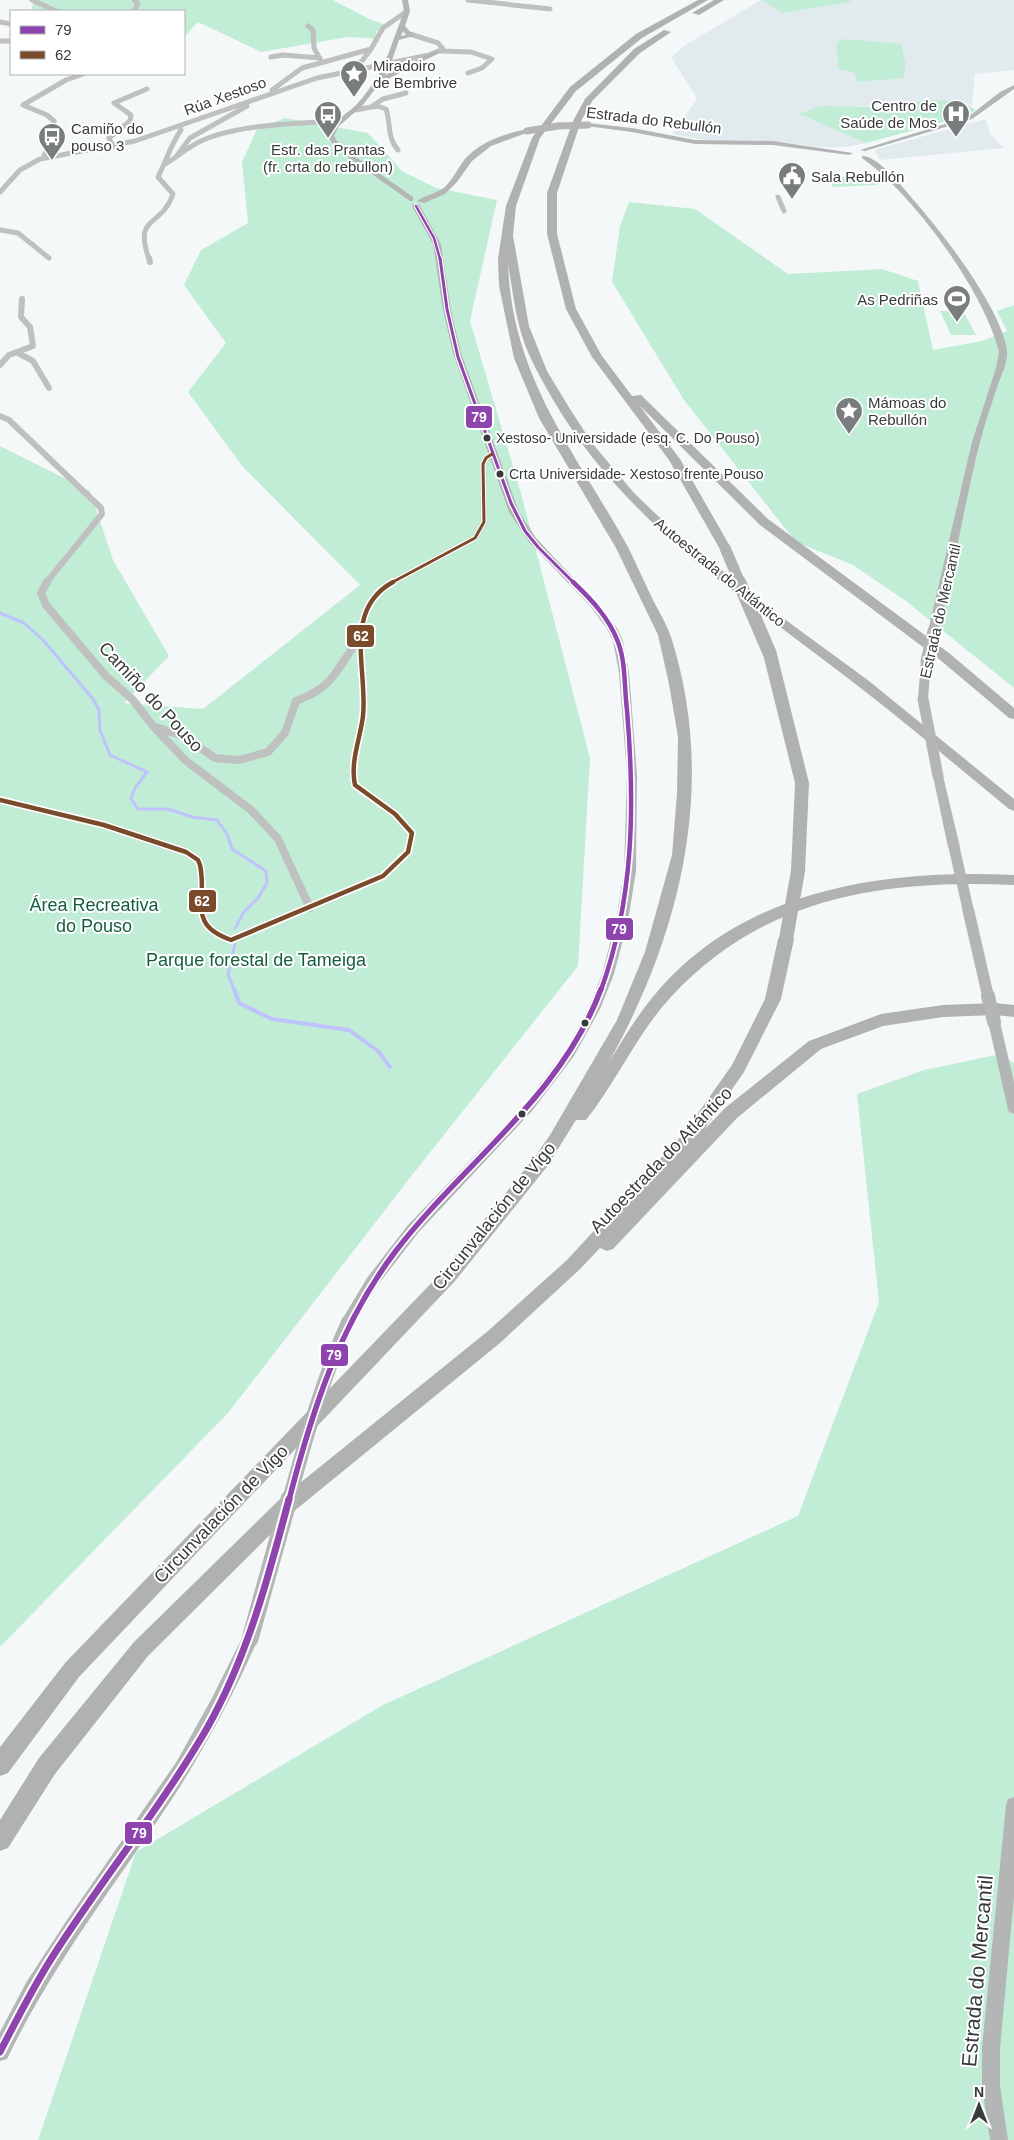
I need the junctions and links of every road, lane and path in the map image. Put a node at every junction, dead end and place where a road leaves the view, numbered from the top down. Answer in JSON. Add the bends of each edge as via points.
{"nodes":[{"id":1,"x":32,"y":0,"type":"edge"},
{"id":2,"x":134,"y":0,"type":"edge"},
{"id":3,"x":405,"y":0,"type":"edge"},
{"id":4,"x":468,"y":0,"type":"edge"},
{"id":5,"x":694,"y":0,"type":"edge"},
{"id":6,"x":704,"y":0,"type":"edge"},
{"id":7,"x":720,"y":0,"type":"edge"},
{"id":8,"x":550,"y":8,"type":"dead end"},
{"id":9,"x":54,"y":10,"type":"edge"},
{"id":10,"x":135,"y":10,"type":"edge"},
{"id":11,"x":407,"y":11,"type":"junction"},
{"id":12,"x":308,"y":26,"type":"dead end"},
{"id":13,"x":399,"y":32,"type":"junction"},
{"id":14,"x":409,"y":35,"type":"junction"},
{"id":15,"x":639,"y":36,"type":"junction"},
{"id":16,"x":371,"y":48,"type":"junction"},
{"id":17,"x":439,"y":51,"type":"junction"},
{"id":18,"x":270,"y":56,"type":"dead end"},
{"id":19,"x":321,"y":60,"type":"junction"},
{"id":20,"x":341,"y":72,"type":"junction"},
{"id":21,"x":468,"y":73,"type":"dead end"},
{"id":22,"x":80,"y":75,"type":"edge"},
{"id":23,"x":378,"y":82,"type":"junction"},
{"id":24,"x":1014,"y":87,"type":"edge"},
{"id":25,"x":146,"y":89,"type":"dead end"},
{"id":26,"x":406,"y":93,"type":"dead end"},
{"id":27,"x":267,"y":94,"type":"junction"},
{"id":28,"x":371,"y":107,"type":"junction"},
{"id":29,"x":356,"y":110,"type":"junction"},
{"id":30,"x":341,"y":120,"type":"junction"},
{"id":31,"x":180,"y":126,"type":"junction"},
{"id":32,"x":113,"y":147,"type":"junction"},
{"id":33,"x":398,"y":150,"type":"dead end"},
{"id":34,"x":864,"y":153,"type":"junction"},
{"id":35,"x":47,"y":157,"type":"junction"},
{"id":36,"x":174,"y":160,"type":"junction"},
{"id":37,"x":165,"y":164,"type":"junction"},
{"id":38,"x":0,"y":184,"type":"edge"},
{"id":39,"x":8,"y":185,"type":"junction"},
{"id":40,"x":0,"y":192,"type":"edge"},
{"id":41,"x":778,"y":197,"type":"dead end"},
{"id":42,"x":416,"y":202,"type":"junction"},
{"id":43,"x":784,"y":211,"type":"dead end"},
{"id":44,"x":0,"y":230,"type":"edge"},
{"id":45,"x":508,"y":236,"type":"junction"},
{"id":46,"x":49,"y":258,"type":"dead end"},
{"id":47,"x":150,"y":262,"type":"dead end"},
{"id":48,"x":22,"y":299,"type":"dead end"},
{"id":49,"x":15,"y":353,"type":"junction"},
{"id":50,"x":597,"y":357,"type":"junction"},
{"id":51,"x":0,"y":365,"type":"edge"},
{"id":52,"x":49,"y":388,"type":"dead end"},
{"id":53,"x":0,"y":416,"type":"edge"},
{"id":54,"x":492,"y":454,"type":"junction"},
{"id":55,"x":674,"y":460,"type":"joint"},
{"id":56,"x":724,"y":548,"type":"joint"},
{"id":57,"x":360,"y":638,"type":"junction"},
{"id":58,"x":1014,"y":715,"type":"edge"},
{"id":59,"x":153,"y":726,"type":"junction"},
{"id":60,"x":0,"y":800,"type":"edge"},
{"id":61,"x":1014,"y":806,"type":"edge"},
{"id":62,"x":1014,"y":880,"type":"edge"},
{"id":63,"x":310,"y":908,"type":"junction"},
{"id":64,"x":1014,"y":1011,"type":"edge"},
{"id":65,"x":1014,"y":1109,"type":"edge"},
{"id":66,"x":556,"y":1140,"type":"junction"},
{"id":67,"x":494,"y":1337,"type":"junction"},
{"id":68,"x":0,"y":1765,"type":"edge"},
{"id":69,"x":1014,"y":1805,"type":"edge"},
{"id":70,"x":0,"y":1840,"type":"edge"},
{"id":71,"x":0,"y":2052,"type":"edge"},
{"id":72,"x":999,"y":2140,"type":"edge"}],
"edges":[{"from":1,"to":9,"type":"street"},
{"from":2,"to":10,"type":"street","via":[[138,4]]},
{"from":3,"to":11,"type":"street"},
{"from":4,"to":8,"type":"street"},
{"from":5,"to":15,"type":"highway","via":[[661,18]]},
{"from":6,"to":15,"type":"highway","name":"Autoestrada do Atlántico"},
{"from":7,"to":50,"type":"highway","via":[[637,51],[616,71],[589,99],[564,156],[552,193],[552,234],[571,309]]},
{"from":11,"to":13,"type":"street"},
{"from":11,"to":16,"type":"street","via":[[383,28]]},
{"from":12,"to":19,"type":"street","via":[[313,30],[314,48]]},
{"from":13,"to":14,"type":"street"},
{"from":13,"to":14,"type":"street"},
{"from":13,"to":23,"type":"street"},
{"from":14,"to":17,"type":"street","via":[[441,45],[443,48]]},
{"from":15,"to":45,"type":"highway","name":"Autoestrada do Atlántico","via":[[572,89],[536,138],[511,206]]},
{"from":16,"to":19,"type":"street"},
{"from":16,"to":20,"type":"street","via":[[362,61]]},
{"from":17,"to":20,"type":"street","name":"Rúa Xestoso"},
{"from":17,"to":21,"type":"street","name":"Rúa Xestoso","via":[[471,52],[492,59],[482,68]]},
{"from":17,"to":23,"type":"street"},
{"from":18,"to":19,"type":"street"},
{"from":19,"to":27,"type":"street","via":[[294,72]]},
{"from":20,"to":27,"type":"street","name":"Rúa Xestoso"},
{"from":22,"to":35,"type":"street","via":[[23,104],[54,121],[53,140],[44,155]]},
{"from":23,"to":29,"type":"street"},
{"from":24,"to":34,"type":"street","via":[[970,118]]},
{"from":25,"to":32,"type":"street","via":[[114,103],[131,115],[130,121],[109,138]]},
{"from":26,"to":28,"type":"street","via":[[383,99]]},
{"from":27,"to":31,"type":"street","name":"Rúa Xestoso"},
{"from":27,"to":36,"type":"street","via":[[204,128],[190,138]]},
{"from":28,"to":29,"type":"street"},
{"from":28,"to":33,"type":"street","via":[[386,109],[390,142]]},
{"from":29,"to":30,"type":"street"},
{"from":30,"to":36,"type":"street","via":[[294,122],[242,130],[201,141]]},
{"from":30,"to":42,"type":"street","via":[[331,136],[337,147]]},
{"from":31,"to":32,"type":"street","name":"Rúa Xestoso"},
{"from":31,"to":37,"type":"street"},
{"from":32,"to":35,"type":"street","name":"Rúa Xestoso"},
{"from":34,"to":42,"type":"street","name":"Estrada do Rebullón","bridge":true,"via":[[773,143],[695,142],[588,125],[527,131],[484,147],[470,158],[448,190]]},
{"from":34,"to":65,"type":"street","name":"Estrada do Mercantil","bridge":true,"via":[[905,194],[952,252],[999,334],[1003,352],[976,442],[951,564],[926,661],[923,699]]},
{"from":35,"to":39,"type":"street","name":"Rúa Xestoso","via":[[20,170]]},
{"from":36,"to":37,"type":"street"},
{"from":37,"to":47,"type":"street","via":[[158,177],[173,194],[169,209],[145,225],[141,233]]},
{"from":38,"to":39,"type":"street"},
{"from":39,"to":40,"type":"street","name":"Rúa Xestoso"},
{"from":41,"to":43,"type":"street"},
{"from":42,"to":54,"type":"street","via":[[437,244],[457,353]]},
{"from":44,"to":46,"type":"street","via":[[18,233]]},
{"from":45,"to":61,"type":"highway","name":"Autoestrada do Atlántico","via":[[524,326],[542,371],[588,445],[630,495],[683,545],[864,684]]},
{"from":45,"to":66,"type":"highway","name":"Circunvalación de Vigo","via":[[502,258],[504,286],[519,358],[545,418],[622,548],[664,635],[685,737],[679,855],[653,952],[625,1020]]},
{"from":48,"to":49,"type":"street","via":[[21,317],[30,327],[33,346]]},
{"from":49,"to":51,"type":"street"},
{"from":49,"to":52,"type":"street","via":[[29,355]]},
{"from":50,"to":55,"type":"highway"},
{"from":50,"to":58,"type":"highway","via":[[764,522],[944,656]]},
{"from":53,"to":59,"type":"street","name":"Camiño do Pouso","via":[[9,420],[101,508],[102,514],[43,587],[41,594],[106,676],[133,700]]},
{"from":54,"to":57,"type":"street","via":[[483,464],[484,522],[475,538],[382,588],[369,602]]},
{"from":54,"to":71,"type":"street","bridge":true,"via":[[522,526],[594,605],[612,628],[620,648],[632,775],[630,871],[622,921],[608,974],[594,1009],[561,1066],[528,1108],[413,1229],[372,1282],[348,1322],[314,1409],[250,1639],[229,1686],[194,1750],[31,1989]]},
{"from":55,"to":56,"type":"highway"},
{"from":56,"to":67,"type":"highway","bridge":true,"via":[[770,654],[802,783],[798,871],[772,999],[738,1068],[690,1138],[573,1265]]},
{"from":57,"to":59,"type":"street","via":[[350,649],[334,680],[318,694],[296,701],[285,733],[268,752],[239,760],[214,758],[183,736]]},
{"from":57,"to":63,"type":"street","via":[[362,715],[352,771],[355,785],[395,814],[412,833],[408,852],[384,876]]},
{"from":59,"to":63,"type":"street","name":"Camiño do Pouso","via":[[184,760],[251,810],[278,839]]},
{"from":60,"to":63,"type":"street","via":[[145,837],[188,853],[198,860],[202,869],[202,920],[214,934],[231,940]]},
{"from":62,"to":66,"type":"highway","via":[[946,878],[856,887],[816,896],[769,914],[744,928],[700,959],[664,994],[588,1107]]},
{"from":64,"to":67,"type":"highway","name":"Autoestrada do Atlántico","via":[[943,1010],[881,1020],[815,1045],[731,1113],[584,1269],[548,1302]]},
{"from":66,"to":68,"type":"highway","name":"Circunvalación de Vigo","via":[[449,1276],[72,1670]]},
{"from":67,"to":70,"type":"highway","via":[[286,1506],[141,1649],[47,1766]]},
{"from":69,"to":72,"type":"street","name":"Estrada do Mercantil","via":[[991,2048],[991,2086]]}]}
